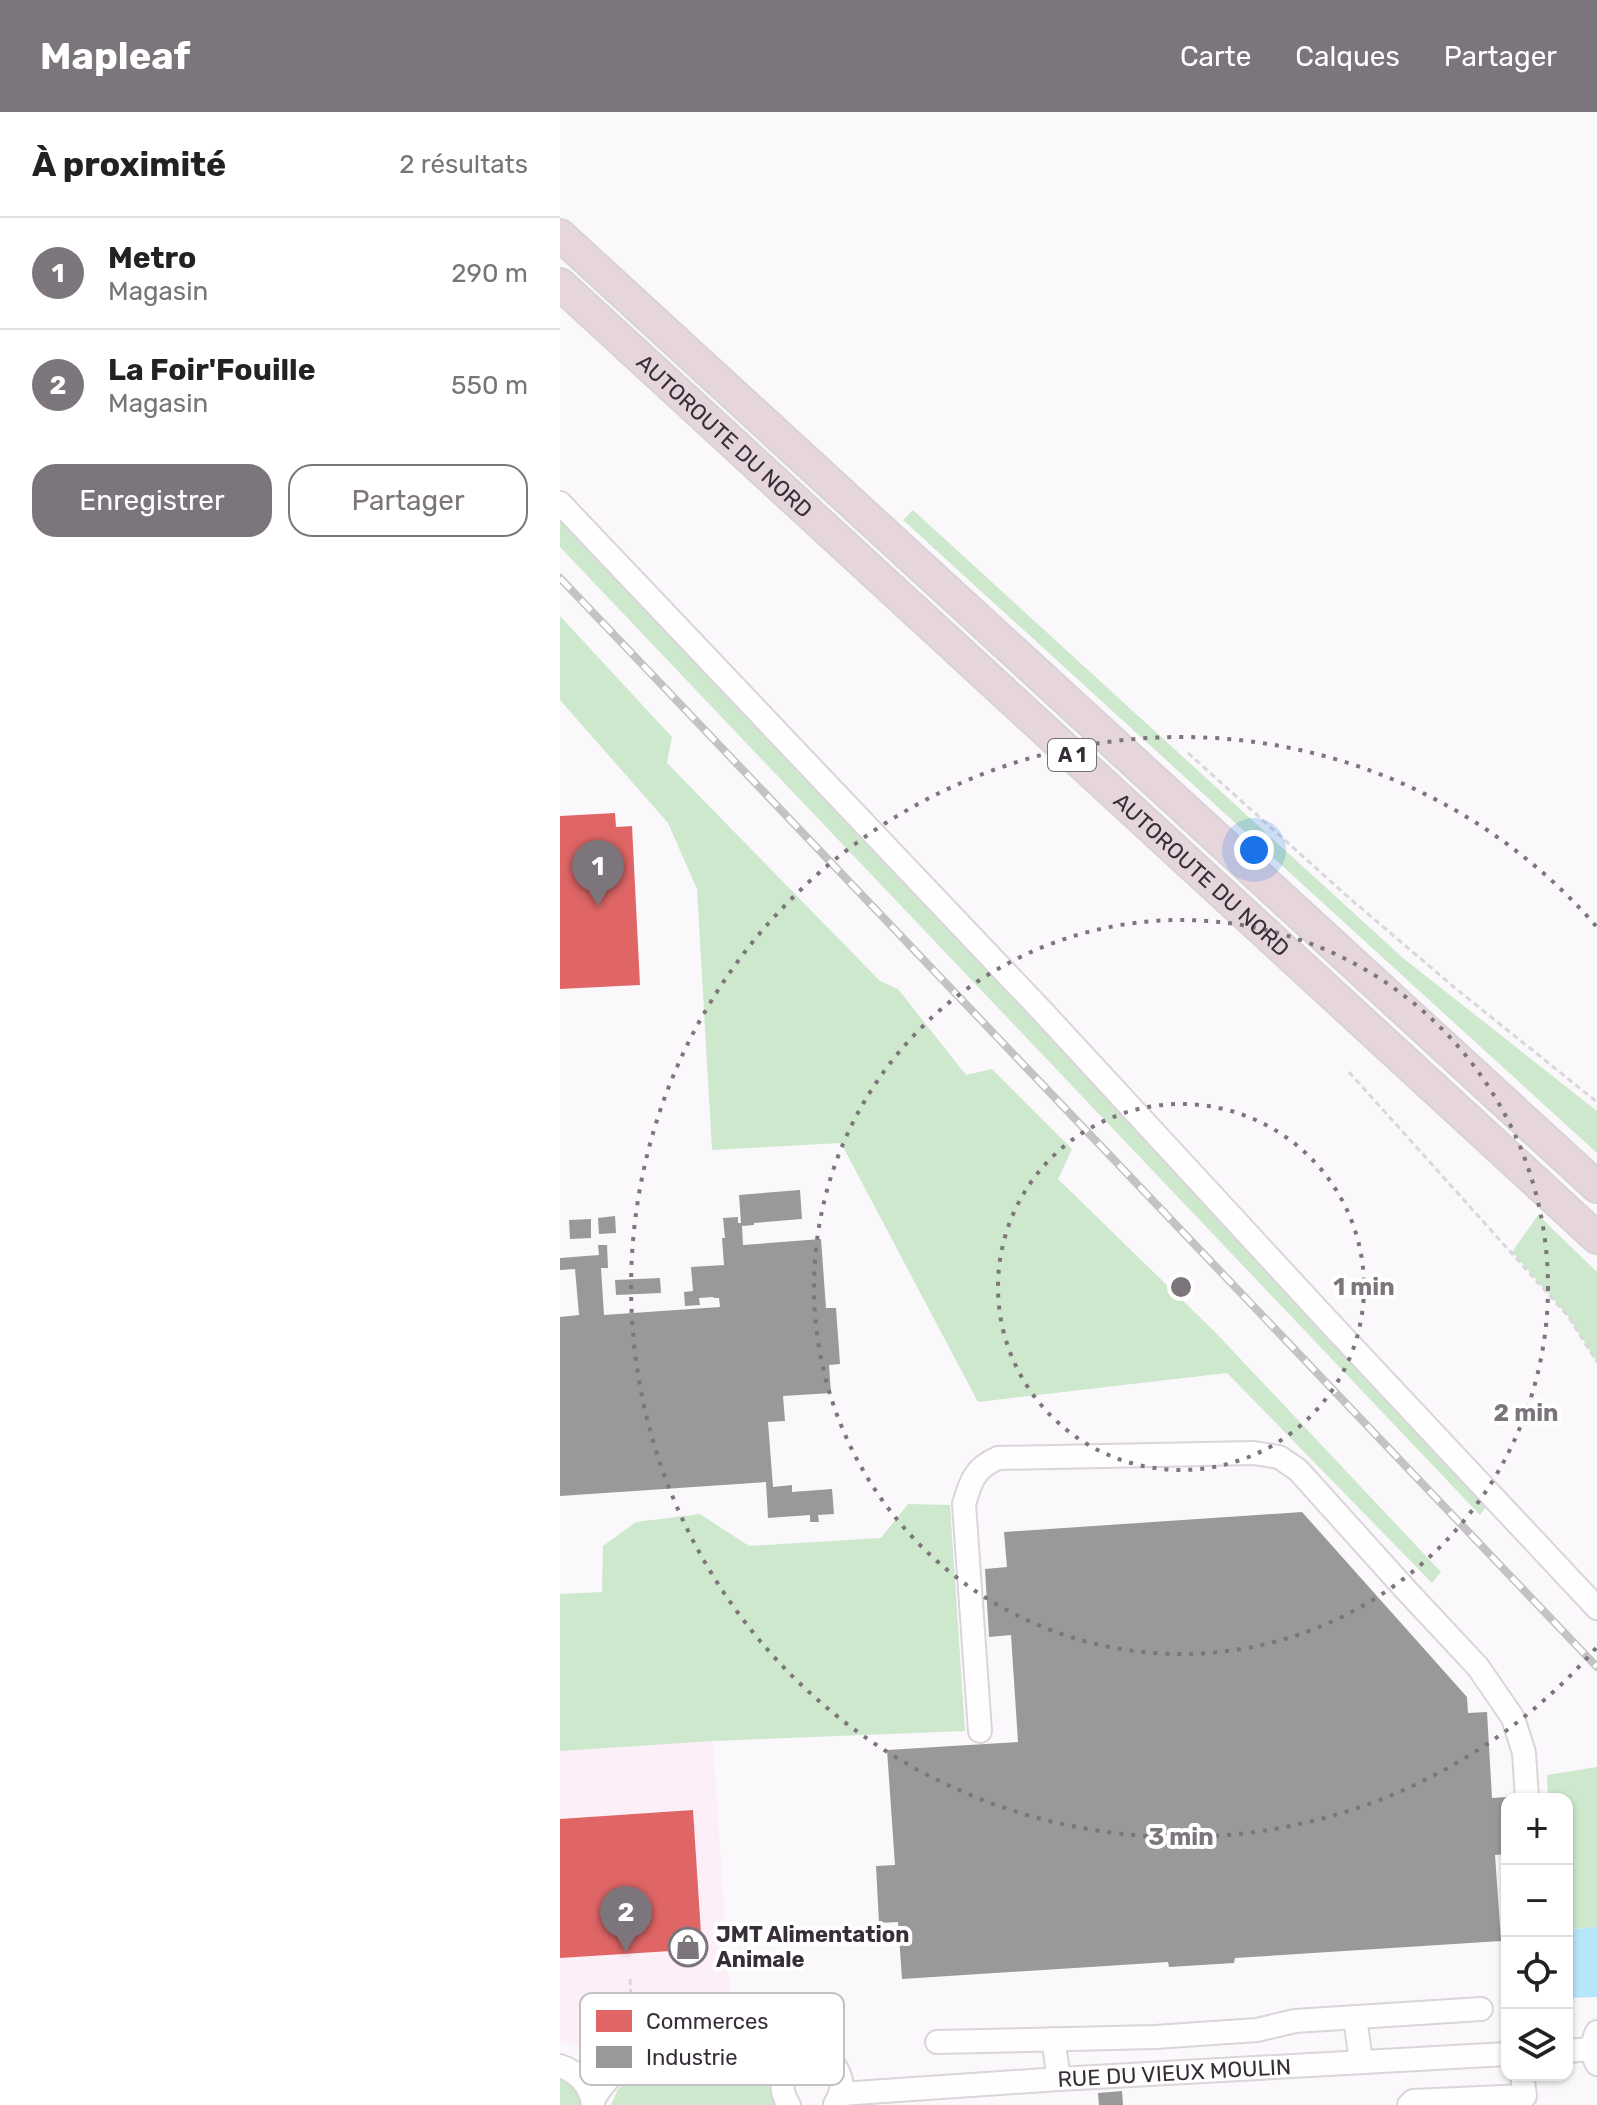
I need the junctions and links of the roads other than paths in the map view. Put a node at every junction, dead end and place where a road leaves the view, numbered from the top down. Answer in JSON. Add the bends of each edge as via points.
{"nodes":[{"id":1,"x":560,"y":235,"type":"edge"},
{"id":2,"x":560,"y":284,"type":"edge"},
{"id":3,"x":560,"y":503,"type":"edge"},
{"id":4,"x":1597,"y":1187,"type":"edge"},
{"id":5,"x":1593,"y":1236,"type":"edge"},
{"id":6,"x":1597,"y":1608,"type":"edge"},
{"id":7,"x":980,"y":1731,"type":"dead end"},
{"id":8,"x":1527,"y":1793,"type":"edge"},
{"id":9,"x":1481,"y":2009,"type":"dead end"},
{"id":10,"x":1355,"y":2017,"type":"junction"},
{"id":11,"x":1053,"y":2039,"type":"junction"},
{"id":12,"x":937,"y":2042,"type":"dead end"},
{"id":13,"x":1595,"y":2048,"type":"edge"},
{"id":14,"x":1573,"y":2050,"type":"edge"},
{"id":15,"x":1501,"y":2054,"type":"edge"},
{"id":16,"x":1361,"y":2062,"type":"junction"},
{"id":17,"x":1059,"y":2079,"type":"junction"},
{"id":18,"x":1523,"y":2081,"type":"edge"},
{"id":19,"x":604,"y":2085,"type":"edge"},
{"id":20,"x":782,"y":2085,"type":"edge"},
{"id":21,"x":957,"y":2096,"type":"edge"},
{"id":22,"x":838,"y":2100,"type":"edge"},
{"id":23,"x":593,"y":2103,"type":"edge"},
{"id":24,"x":789,"y":2105,"type":"edge"},
{"id":25,"x":1409,"y":2105,"type":"edge"}],
"edges":[{"from":1,"to":4,"type":"highway","name":"AUTOROUTE DU NORD","number":"A 1"},
{"from":2,"to":5,"type":"highway","name":"AUTOROUTE DU NORD","number":"A 1"},
{"from":3,"to":6,"type":"street"},
{"from":7,"to":8,"type":"street","via":[[964,1504],[984,1464],[998,1458],[1254,1453],[1279,1457],[1298,1470],[1478,1667],[1513,1718],[1524,1753]]},
{"from":9,"to":10,"type":"street"},
{"from":10,"to":11,"type":"street","via":[[1257,2030]]},
{"from":10,"to":16,"type":"street"},
{"from":11,"to":12,"type":"street"},
{"from":11,"to":17,"type":"street"},
{"from":13,"to":14,"type":"street"},
{"from":15,"to":16,"type":"street","name":"RUE DU VIEUX MOULIN"},
{"from":16,"to":17,"type":"street","name":"RUE DU VIEUX MOULIN"},
{"from":17,"to":21,"type":"street","name":"RUE DU VIEUX MOULIN"},
{"from":18,"to":25,"type":"street","via":[[1525,2096]]},
{"from":19,"to":23,"type":"street"},
{"from":20,"to":24,"type":"street"},
{"from":21,"to":22,"type":"street","name":"RUE DU VIEUX MOULIN"}]}
